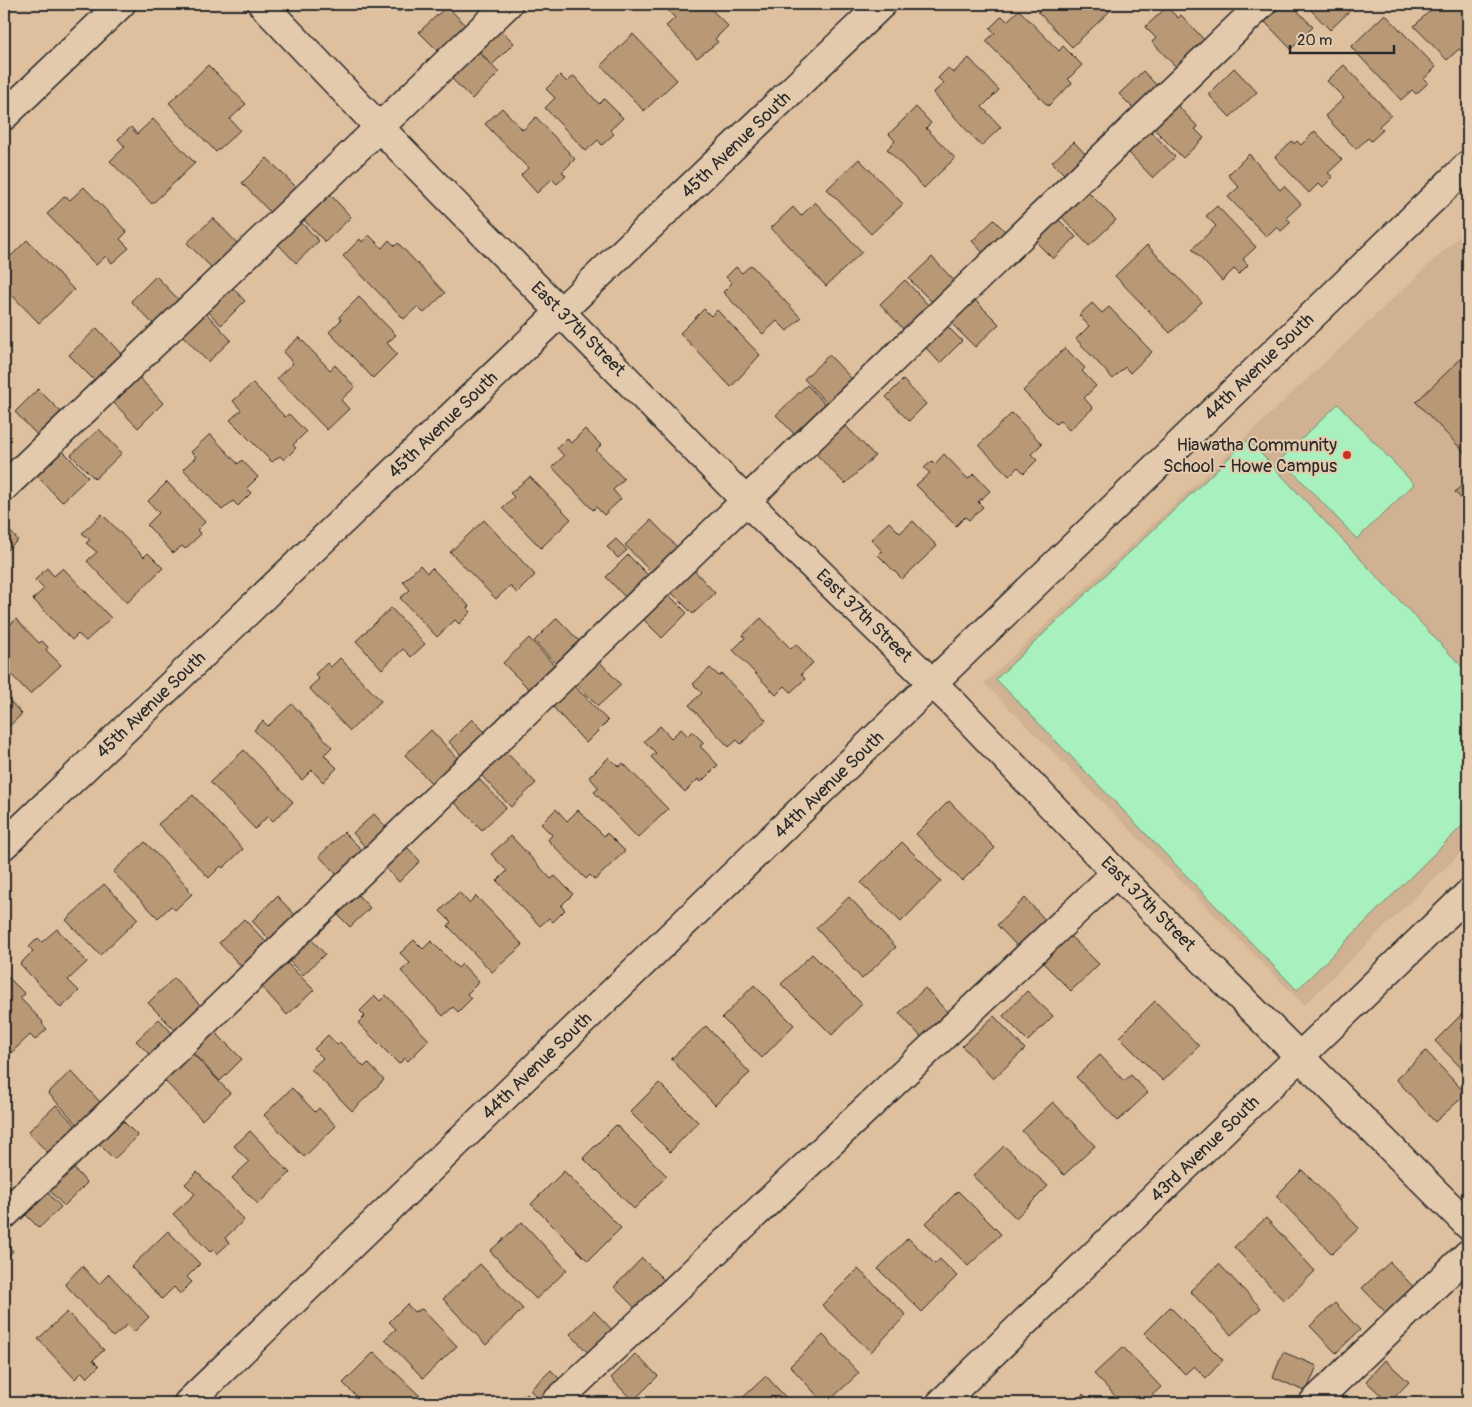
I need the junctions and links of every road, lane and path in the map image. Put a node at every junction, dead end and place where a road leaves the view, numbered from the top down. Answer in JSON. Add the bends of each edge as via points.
{"nodes":[{"id":1,"x":121,"y":4,"type":"edge"},
{"id":2,"x":262,"y":4,"type":"edge"},
{"id":3,"x":508,"y":4,"type":"edge"},
{"id":4,"x":882,"y":4,"type":"edge"},
{"id":5,"x":1262,"y":4,"type":"edge"},
{"id":6,"x":4,"y":116,"type":"edge"},
{"id":7,"x":380,"y":128,"type":"junction"},
{"id":8,"x":1468,"y":165,"type":"edge"},
{"id":9,"x":561,"y":312,"type":"junction"},
{"id":10,"x":4,"y":487,"type":"edge"},
{"id":11,"x":747,"y":502,"type":"junction"},
{"id":12,"x":933,"y":683,"type":"junction"},
{"id":13,"x":4,"y":845,"type":"edge"},
{"id":14,"x":1116,"y":873,"type":"junction"},
{"id":15,"x":1468,"y":894,"type":"edge"},
{"id":16,"x":1301,"y":1056,"type":"junction"},
{"id":17,"x":4,"y":1215,"type":"edge"},
{"id":18,"x":1468,"y":1225,"type":"edge"},
{"id":19,"x":1468,"y":1254,"type":"edge"},
{"id":20,"x":188,"y":1403,"type":"edge"},
{"id":21,"x":555,"y":1403,"type":"edge"},
{"id":22,"x":942,"y":1403,"type":"edge"},
{"id":23,"x":1313,"y":1403,"type":"edge"}],
"edges":[{"from":1,"to":6,"type":"street"},
{"from":2,"to":7,"type":"street","name":"East 37th Street"},
{"from":3,"to":7,"type":"street"},
{"from":4,"to":9,"type":"street","name":"45th Avenue South"},
{"from":5,"to":11,"type":"street"},
{"from":7,"to":9,"type":"street","name":"East 37th Street"},
{"from":7,"to":10,"type":"street"},
{"from":8,"to":12,"type":"street","name":"44th Avenue South"},
{"from":9,"to":11,"type":"street","name":"East 37th Street"},
{"from":9,"to":13,"type":"street","name":"45th Avenue South"},
{"from":11,"to":12,"type":"street","name":"East 37th Street"},
{"from":11,"to":17,"type":"street"},
{"from":12,"to":14,"type":"street","name":"East 37th Street"},
{"from":12,"to":20,"type":"street","name":"44th Avenue South"},
{"from":14,"to":16,"type":"street","name":"East 37th Street"},
{"from":14,"to":21,"type":"street"},
{"from":15,"to":16,"type":"street","name":"43rd Avenue South"},
{"from":16,"to":18,"type":"street","name":"East 37th Street"},
{"from":16,"to":22,"type":"street","name":"43rd Avenue South"},
{"from":19,"to":23,"type":"street"}]}
